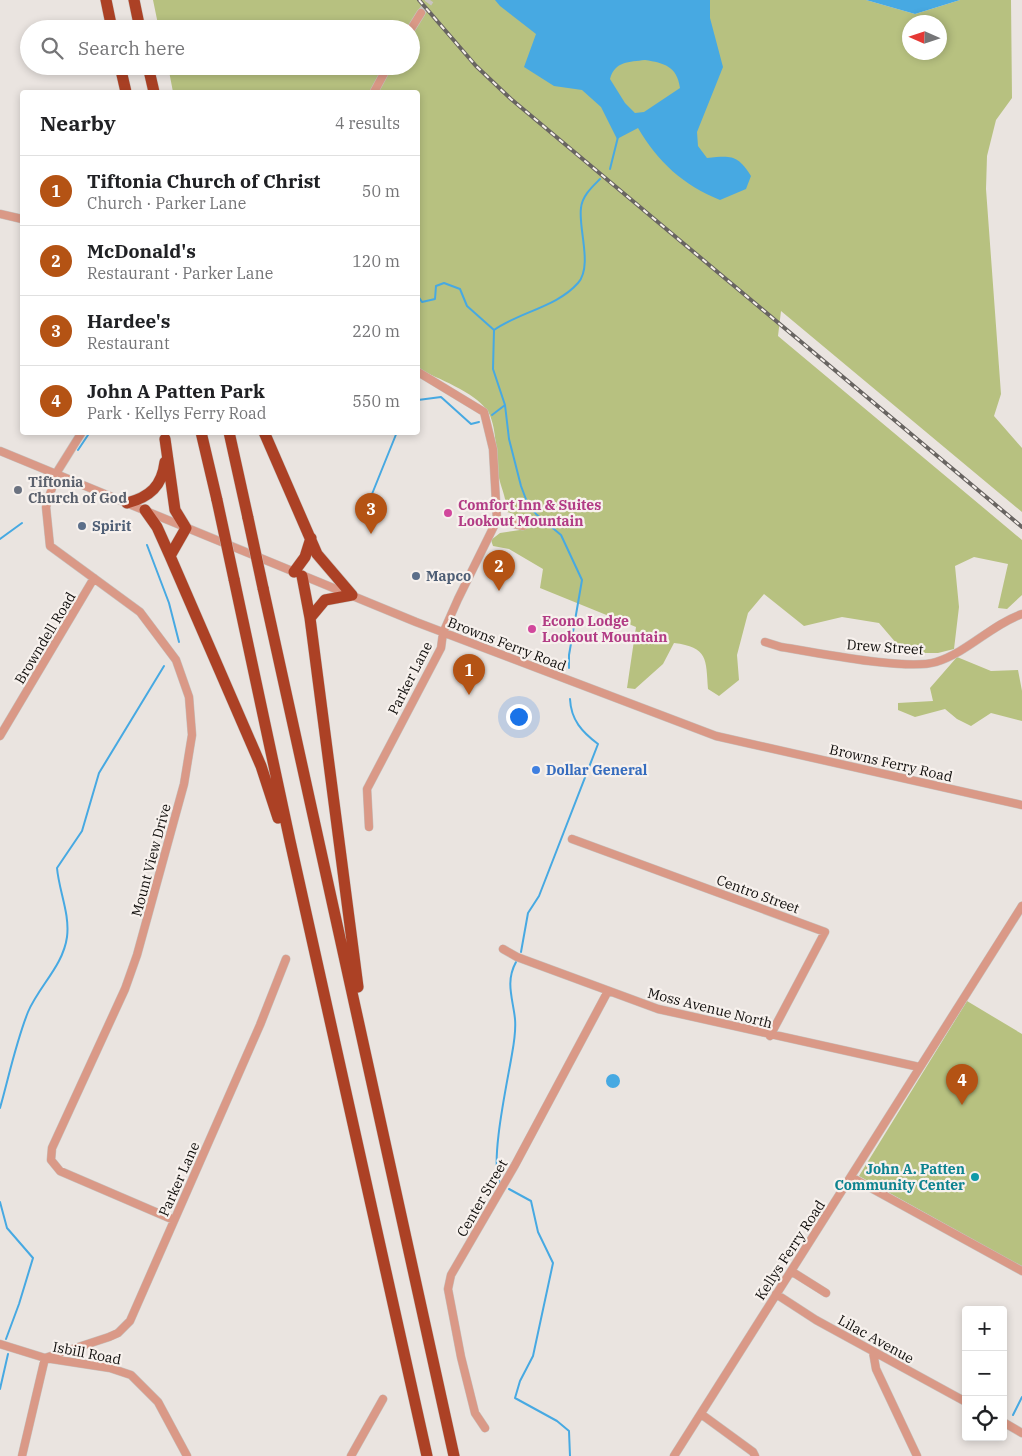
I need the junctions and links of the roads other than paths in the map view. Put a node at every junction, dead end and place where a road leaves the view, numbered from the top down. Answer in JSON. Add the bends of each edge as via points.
{"nodes":[{"id":1,"x":106,"y":0,"type":"edge"},
{"id":2,"x":134,"y":0,"type":"edge"},
{"id":3,"x":421,"y":13,"type":"tunnel mouth"},
{"id":4,"x":110,"y":20,"type":"edge"},
{"id":5,"x":138,"y":20,"type":"edge"},
{"id":6,"x":416,"y":20,"type":"edge"},
{"id":7,"x":122,"y":75,"type":"edge"},
{"id":8,"x":150,"y":75,"type":"edge"},
{"id":9,"x":383,"y":75,"type":"edge"},
{"id":10,"x":126,"y":90,"type":"edge"},
{"id":11,"x":154,"y":90,"type":"edge"},
{"id":12,"x":375,"y":90,"type":"edge"},
{"id":13,"x":0,"y":214,"type":"edge"},
{"id":14,"x":20,"y":219,"type":"edge"},
{"id":15,"x":420,"y":373,"type":"edge"},
{"id":16,"x":80,"y":435,"type":"edge"},
{"id":17,"x":203,"y":435,"type":"edge"},
{"id":18,"x":230,"y":435,"type":"edge"},
{"id":19,"x":265,"y":435,"type":"edge"},
{"id":20,"x":165,"y":436,"type":"edge"},
{"id":21,"x":0,"y":450,"type":"edge"},
{"id":22,"x":57,"y":472,"type":"junction"},
{"id":23,"x":127,"y":503,"type":"junction"},
{"id":24,"x":145,"y":510,"type":"junction"},
{"id":25,"x":497,"y":520,"type":"junction"},
{"id":26,"x":523,"y":526,"type":"dead end"},
{"id":27,"x":186,"y":528,"type":"junction"},
{"id":28,"x":311,"y":538,"type":"junction"},
{"id":29,"x":170,"y":556,"type":"junction"},
{"id":30,"x":298,"y":574,"type":"junction"},
{"id":31,"x":94,"y":578,"type":"junction"},
{"id":32,"x":352,"y":595,"type":"junction"},
{"id":33,"x":1022,"y":614,"type":"edge"},
{"id":34,"x":310,"y":618,"type":"junction"},
{"id":35,"x":443,"y":633,"type":"junction"},
{"id":36,"x":765,"y":642,"type":"dead end"},
{"id":37,"x":0,"y":736,"type":"edge"},
{"id":38,"x":1022,"y":805,"type":"edge"},
{"id":39,"x":369,"y":827,"type":"dead end"},
{"id":40,"x":572,"y":839,"type":"dead end"},
{"id":41,"x":290,"y":841,"type":"junction"},
{"id":42,"x":1022,"y":906,"type":"edge"},
{"id":43,"x":1019,"y":918,"type":"edge"},
{"id":44,"x":503,"y":949,"type":"dead end"},
{"id":45,"x":286,"y":959,"type":"dead end"},
{"id":46,"x":608,"y":991,"type":"junction"},
{"id":47,"x":770,"y":1036,"type":"junction"},
{"id":48,"x":367,"y":1061,"type":"junction"},
{"id":49,"x":919,"y":1068,"type":"junction"},
{"id":50,"x":851,"y":1178,"type":"junction"},
{"id":51,"x":174,"y":1220,"type":"junction"},
{"id":52,"x":792,"y":1271,"type":"junction"},
{"id":53,"x":1022,"y":1271,"type":"edge"},
{"id":54,"x":826,"y":1292,"type":"dead end"},
{"id":55,"x":776,"y":1294,"type":"junction"},
{"id":56,"x":0,"y":1344,"type":"edge"},
{"id":57,"x":873,"y":1352,"type":"junction"},
{"id":58,"x":46,"y":1358,"type":"junction"},
{"id":59,"x":383,"y":1399,"type":"dead end"},
{"id":60,"x":962,"y":1400,"type":"edge"},
{"id":61,"x":701,"y":1414,"type":"junction"},
{"id":62,"x":1007,"y":1424,"type":"edge"},
{"id":63,"x":485,"y":1428,"type":"dead end"},
{"id":64,"x":1022,"y":1432,"type":"edge"},
{"id":65,"x":22,"y":1456,"type":"edge"},
{"id":66,"x":187,"y":1456,"type":"edge"},
{"id":67,"x":351,"y":1456,"type":"edge"},
{"id":68,"x":427,"y":1456,"type":"edge"},
{"id":69,"x":454,"y":1456,"type":"edge"},
{"id":70,"x":674,"y":1456,"type":"edge"},
{"id":71,"x":755,"y":1456,"type":"edge"},
{"id":72,"x":917,"y":1456,"type":"edge"}],
"edges":[{"from":1,"to":4,"type":"highway"},
{"from":2,"to":5,"type":"highway"},
{"from":3,"to":6,"type":"street"},
{"from":7,"to":10,"type":"highway"},
{"from":8,"to":11,"type":"highway"},
{"from":9,"to":12,"type":"street"},
{"from":13,"to":14,"type":"street"},
{"from":15,"to":25,"type":"street","name":"Parker Lane","via":[[484,412],[493,449]]},
{"from":16,"to":22,"type":"street","name":"Mount View Drive"},
{"from":17,"to":41,"type":"highway","bridge":true},
{"from":18,"to":48,"type":"highway","bridge":true},
{"from":19,"to":28,"type":"highway"},
{"from":20,"to":23,"type":"highway","via":[[163,475],[158,486],[141,499]]},
{"from":20,"to":27,"type":"highway","via":[[174,510]]},
{"from":21,"to":22,"type":"street","name":"Browns Ferry Road"},
{"from":22,"to":23,"type":"street","name":"Browns Ferry Road"},
{"from":22,"to":31,"type":"street","name":"Mount View Drive","via":[[46,507],[50,546]]},
{"from":23,"to":24,"type":"street","name":"Browns Ferry Road"},
{"from":24,"to":27,"type":"street","name":"Browns Ferry Road"},
{"from":24,"to":29,"type":"highway"},
{"from":25,"to":26,"type":"street"},
{"from":25,"to":35,"type":"street","name":"Parker Lane"},
{"from":27,"to":29,"type":"highway"},
{"from":27,"to":30,"type":"street","name":"Browns Ferry Road"},
{"from":28,"to":30,"type":"highway"},
{"from":28,"to":32,"type":"highway","via":[[317,554]]},
{"from":29,"to":41,"type":"highway","via":[[262,766],[280,824]]},
{"from":30,"to":32,"type":"street","name":"Browns Ferry Road"},
{"from":30,"to":34,"type":"highway"},
{"from":31,"to":37,"type":"street","name":"Browndell Road"},
{"from":31,"to":51,"type":"street","name":"Mount View Drive","via":[[140,612],[176,660],[189,697],[192,736],[184,784],[137,955],[125,989],[52,1148],[51,1160],[60,1170]]},
{"from":32,"to":34,"type":"highway","via":[[325,600]]},
{"from":32,"to":35,"type":"street","name":"Browns Ferry Road"},
{"from":33,"to":36,"type":"street","name":"Drew Street","via":[[934,663],[885,662],[781,648]]},
{"from":34,"to":48,"type":"highway"},
{"from":35,"to":38,"type":"street","name":"Browns Ferry Road","via":[[716,736]]},
{"from":35,"to":39,"type":"street","name":"Parker Lane","via":[[441,648],[367,789]]},
{"from":40,"to":47,"type":"street","name":"Centro Street","via":[[825,932]]},
{"from":41,"to":68,"type":"highway"},
{"from":42,"to":43,"type":"street","name":"Kellys Ferry Road"},
{"from":43,"to":49,"type":"street","name":"Kellys Ferry Road"},
{"from":44,"to":46,"type":"street","name":"Moss Avenue North"},
{"from":45,"to":51,"type":"street","name":"Parker Lane"},
{"from":46,"to":47,"type":"street","name":"Moss Avenue North","via":[[658,1009]]},
{"from":46,"to":63,"type":"street","name":"Center Street","via":[[451,1276],[448,1289],[461,1357],[475,1413]]},
{"from":47,"to":49,"type":"street","name":"Moss Avenue North"},
{"from":48,"to":69,"type":"highway"},
{"from":49,"to":50,"type":"street","name":"Kellys Ferry Road"},
{"from":50,"to":52,"type":"street","name":"Kellys Ferry Road"},
{"from":50,"to":53,"type":"street"},
{"from":51,"to":58,"type":"street","name":"Parker Lane","via":[[125,1327],[109,1337]]},
{"from":52,"to":54,"type":"street"},
{"from":52,"to":55,"type":"street","name":"Kellys Ferry Road"},
{"from":55,"to":57,"type":"street","name":"Lilac Avenue"},
{"from":55,"to":61,"type":"street","name":"Kellys Ferry Road"},
{"from":56,"to":58,"type":"street","name":"Isbill Road"},
{"from":57,"to":60,"type":"street","name":"Lilac Avenue"},
{"from":57,"to":72,"type":"street","via":[[876,1369]]},
{"from":58,"to":65,"type":"street"},
{"from":58,"to":66,"type":"street","name":"Isbill Road","via":[[110,1368],[131,1375],[158,1402]]},
{"from":59,"to":67,"type":"street"},
{"from":61,"to":70,"type":"street","name":"Kellys Ferry Road"},
{"from":61,"to":71,"type":"street"},
{"from":62,"to":64,"type":"street"}]}
